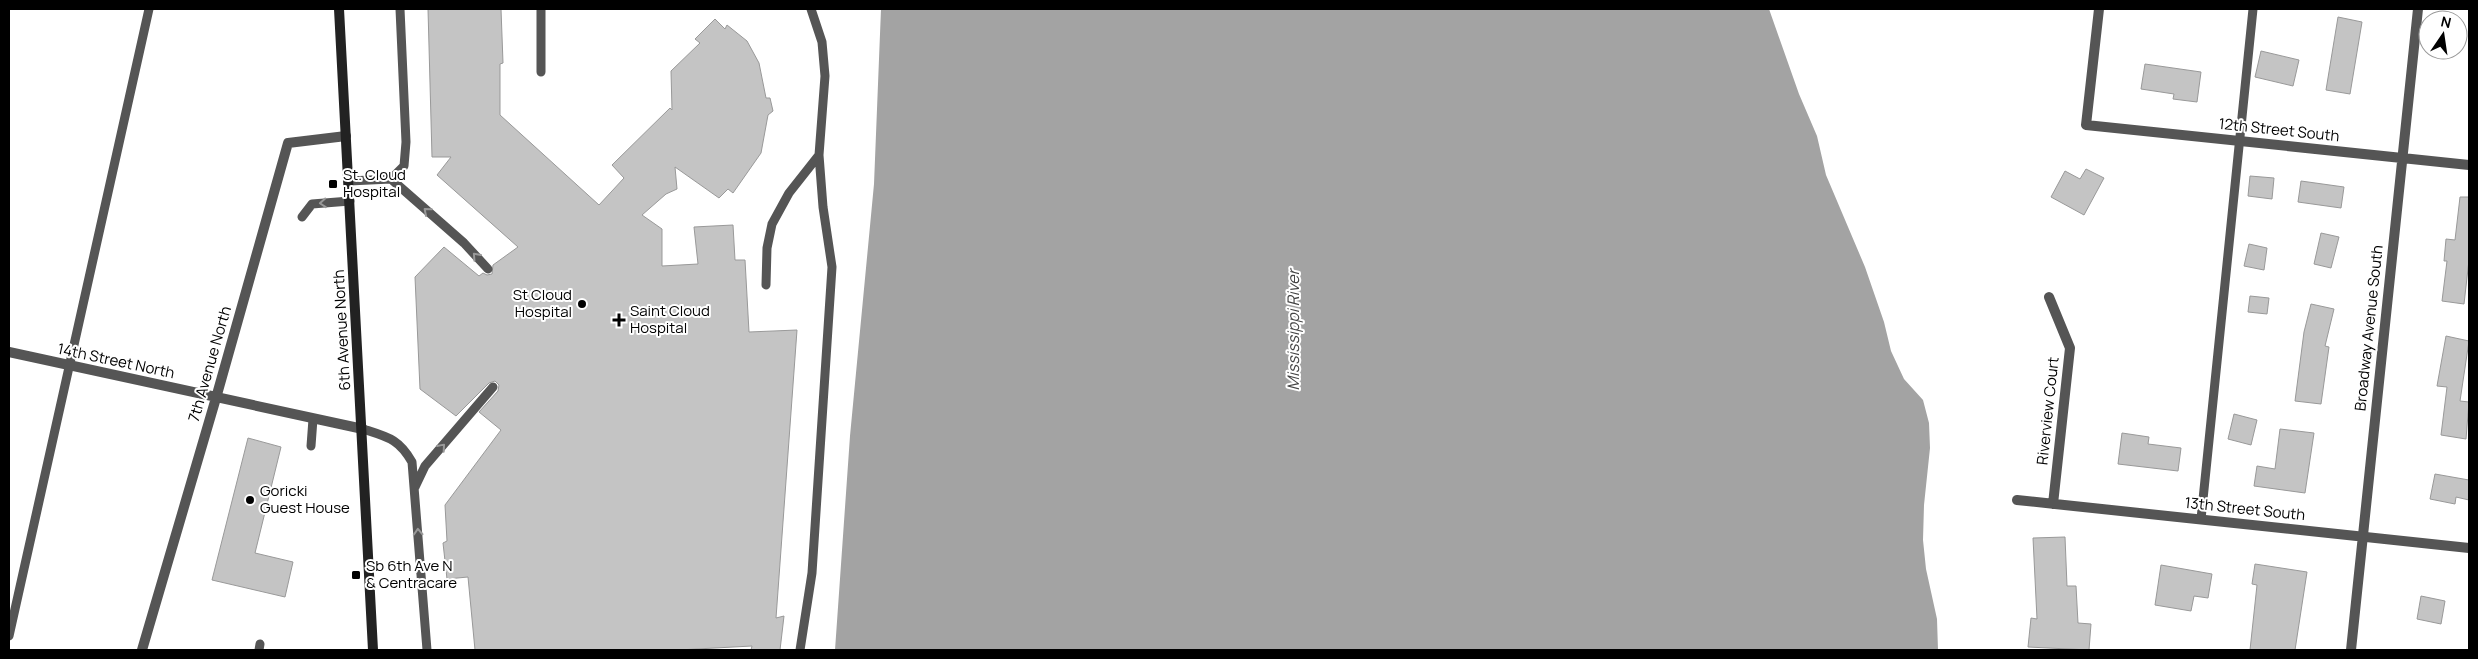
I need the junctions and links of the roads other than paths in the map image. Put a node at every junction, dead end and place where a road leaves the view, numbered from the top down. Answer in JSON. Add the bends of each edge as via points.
{"nodes":[{"id":1,"x":149,"y":9,"type":"edge"},
{"id":2,"x":339,"y":9,"type":"edge"},
{"id":3,"x":400,"y":9,"type":"edge"},
{"id":4,"x":542,"y":9,"type":"edge"},
{"id":5,"x":811,"y":9,"type":"edge"},
{"id":6,"x":2099,"y":9,"type":"edge"},
{"id":7,"x":2253,"y":9,"type":"edge"},
{"id":8,"x":2418,"y":9,"type":"edge"},
{"id":9,"x":542,"y":72,"type":"dead end"},
{"id":10,"x":346,"y":136,"type":"junction"},
{"id":11,"x":2238,"y":141,"type":"junction"},
{"id":12,"x":819,"y":155,"type":"junction"},
{"id":13,"x":2403,"y":158,"type":"junction"},
{"id":14,"x":2469,"y":165,"type":"edge"},
{"id":15,"x":391,"y":179,"type":"junction"},
{"id":16,"x":349,"y":181,"type":"junction"},
{"id":17,"x":350,"y":201,"type":"junction"},
{"id":18,"x":302,"y":217,"type":"dead end"},
{"id":19,"x":488,"y":269,"type":"dead end"},
{"id":20,"x":766,"y":285,"type":"dead end"},
{"id":21,"x":2049,"y":297,"type":"dead end"},
{"id":22,"x":9,"y":352,"type":"edge"},
{"id":23,"x":69,"y":366,"type":"junction"},
{"id":24,"x":493,"y":387,"type":"dead end"},
{"id":25,"x":216,"y":398,"type":"junction"},
{"id":26,"x":313,"y":419,"type":"junction"},
{"id":27,"x":363,"y":429,"type":"junction"},
{"id":28,"x":311,"y":446,"type":"dead end"},
{"id":29,"x":415,"y":487,"type":"junction"},
{"id":30,"x":2017,"y":500,"type":"dead end"},
{"id":31,"x":2053,"y":504,"type":"junction"},
{"id":32,"x":2201,"y":519,"type":"junction"},
{"id":33,"x":2362,"y":536,"type":"junction"},
{"id":34,"x":2469,"y":548,"type":"edge"},
{"id":35,"x":9,"y":636,"type":"edge"},
{"id":36,"x":142,"y":650,"type":"edge"},
{"id":37,"x":373,"y":650,"type":"edge"},
{"id":38,"x":426,"y":650,"type":"edge"},
{"id":39,"x":800,"y":650,"type":"edge"},
{"id":40,"x":2351,"y":650,"type":"edge"}],
"edges":[{"from":1,"to":23,"type":"lane"},
{"from":2,"to":10,"type":"street","name":"6th Avenue North"},
{"from":3,"to":15,"type":"lane","via":[[406,142],[404,166]]},
{"from":4,"to":9,"type":"lane"},
{"from":5,"to":12,"type":"lane","via":[[822,42],[825,76]]},
{"from":6,"to":11,"type":"street","name":"12th Street South","via":[[2086,125]]},
{"from":7,"to":11,"type":"lane"},
{"from":8,"to":13,"type":"street","name":"Broadway Avenue South"},
{"from":10,"to":16,"type":"street","name":"6th Avenue North"},
{"from":10,"to":25,"type":"street","name":"7th Avenue North","via":[[288,143]]},
{"from":11,"to":13,"type":"street","name":"12th Street South"},
{"from":11,"to":32,"type":"lane"},
{"from":12,"to":20,"type":"lane","via":[[790,193],[772,224],[766,248]]},
{"from":12,"to":39,"type":"lane","via":[[832,267],[812,573]]},
{"from":13,"to":14,"type":"street","name":"12th Street South"},
{"from":13,"to":33,"type":"street","name":"Broadway Avenue South"},
{"from":15,"to":16,"type":"lane"},
{"from":19,"to":15,"type":"lane","one_way":true,"via":[[464,243]]},
{"from":16,"to":17,"type":"street","name":"6th Avenue North"},
{"from":17,"to":18,"type":"lane","one_way":true,"via":[[312,204]]},
{"from":17,"to":27,"type":"street","name":"6th Avenue North"},
{"from":21,"to":31,"type":"street","name":"Riverview Court","via":[[2070,348]]},
{"from":22,"to":23,"type":"street","name":"14th Street North"},
{"from":23,"to":25,"type":"street","name":"14th Street North"},
{"from":23,"to":35,"type":"lane"},
{"from":29,"to":24,"type":"lane","one_way":true,"via":[[425,466]]},
{"from":25,"to":26,"type":"street","name":"14th Street North"},
{"from":25,"to":36,"type":"street","name":"7th Avenue North"},
{"from":26,"to":27,"type":"street","name":"14th Street North"},
{"from":26,"to":28,"type":"lane"},
{"from":27,"to":29,"type":"lane","via":[[403,446],[412,462]]},
{"from":27,"to":37,"type":"street","name":"6th Avenue North"},
{"from":38,"to":29,"type":"lane","one_way":true},
{"from":30,"to":31,"type":"street","name":"13th Street South"},
{"from":31,"to":32,"type":"street","name":"13th Street South"},
{"from":32,"to":33,"type":"street","name":"13th Street South"},
{"from":33,"to":34,"type":"street","name":"13th Street South"},
{"from":33,"to":40,"type":"street","name":"Broadway Avenue South"}]}
